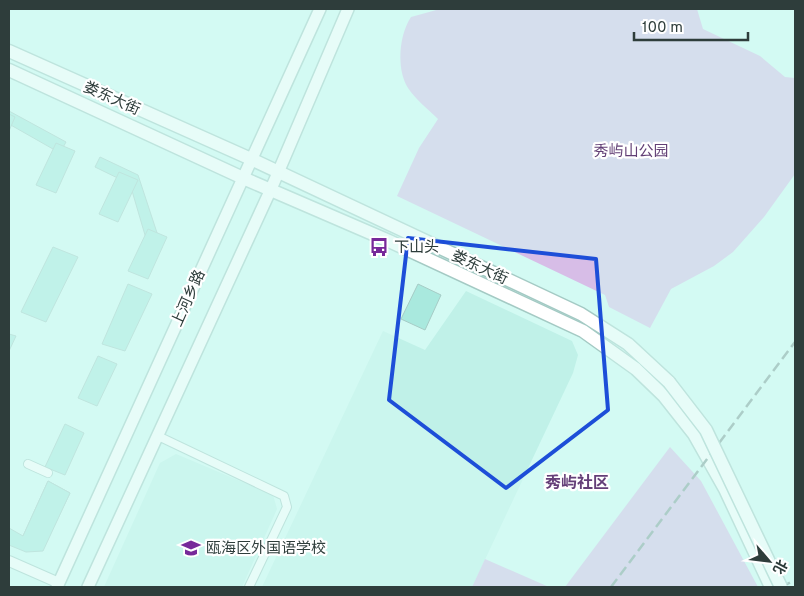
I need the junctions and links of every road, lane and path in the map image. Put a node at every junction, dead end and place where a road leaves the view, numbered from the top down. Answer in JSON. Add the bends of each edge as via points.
{"nodes":[{"id":1,"x":320,"y":9,"type":"edge"},
{"id":2,"x":348,"y":9,"type":"edge"},
{"id":3,"x":9,"y":51,"type":"edge"},
{"id":4,"x":9,"y":70,"type":"edge"},
{"id":5,"x":251,"y":160,"type":"junction"},
{"id":6,"x":277,"y":173,"type":"junction"},
{"id":7,"x":242,"y":178,"type":"junction"},
{"id":8,"x":271,"y":189,"type":"junction"},
{"id":9,"x":158,"y":436,"type":"junction"},
{"id":10,"x":28,"y":464,"type":"dead end"},
{"id":11,"x":48,"y":473,"type":"dead end"},
{"id":12,"x":9,"y":561,"type":"edge"},
{"id":13,"x":58,"y":585,"type":"edge"},
{"id":14,"x":88,"y":587,"type":"edge"},
{"id":15,"x":250,"y":587,"type":"edge"},
{"id":16,"x":770,"y":587,"type":"edge"},
{"id":17,"x":781,"y":587,"type":"edge"}],
"edges":[{"from":1,"to":5,"type":"main road","name":"上河乡路"},
{"from":2,"to":6,"type":"main road","name":"上河乡路"},
{"from":3,"to":5,"type":"main road","name":"娄东大街"},
{"from":4,"to":7,"type":"main road","name":"娄东大街"},
{"from":5,"to":6,"type":"main road","name":"娄东大街"},
{"from":5,"to":7,"type":"main road","name":"上河乡路"},
{"from":6,"to":8,"type":"main road","name":"上河乡路"},
{"from":6,"to":17,"type":"main road","name":"娄东大街","bridge":true,"via":[[581,314],[628,344],[669,382],[706,430]]},
{"from":7,"to":8,"type":"main road","name":"娄东大街"},
{"from":7,"to":13,"type":"main road","name":"上河乡路"},
{"from":8,"to":9,"type":"main road","name":"上河乡路"},
{"from":8,"to":16,"type":"main road","name":"娄东大街","via":[[583,331],[636,369],[664,396],[694,434]]},
{"from":9,"to":14,"type":"main road","name":"上河乡路"},
{"from":9,"to":15,"type":"street","via":[[284,496],[287,506]]},
{"from":10,"to":11,"type":"street"},
{"from":12,"to":13,"type":"street"}]}
